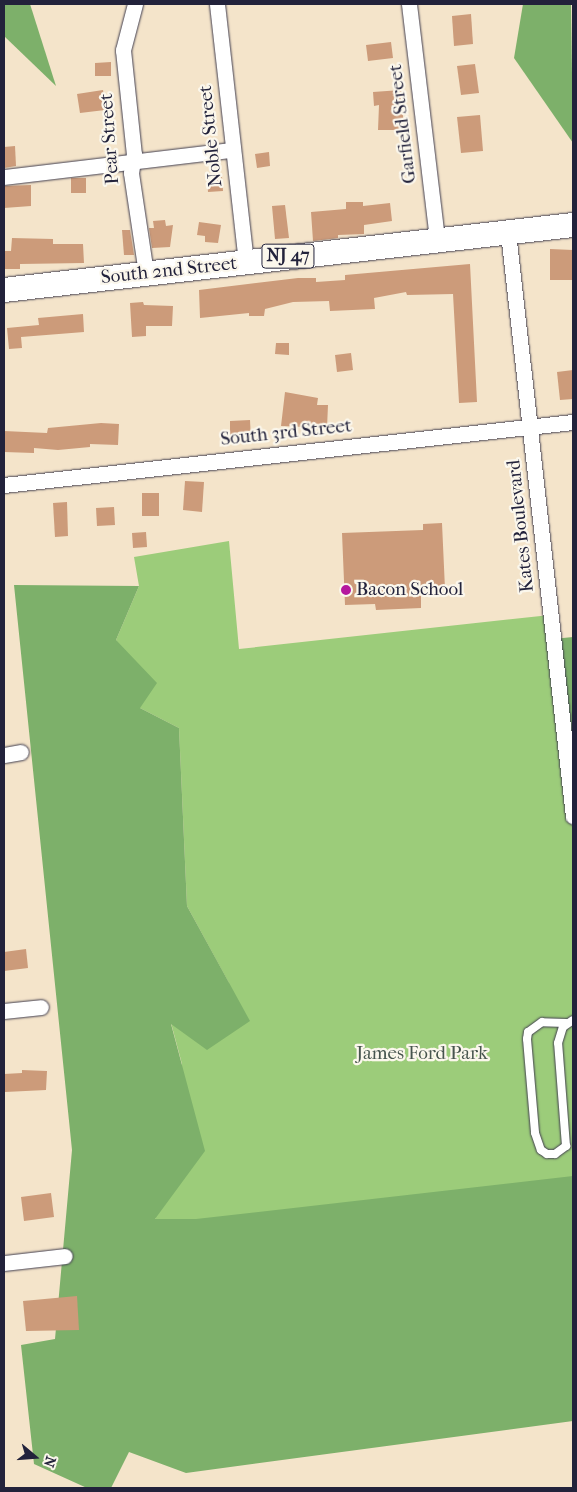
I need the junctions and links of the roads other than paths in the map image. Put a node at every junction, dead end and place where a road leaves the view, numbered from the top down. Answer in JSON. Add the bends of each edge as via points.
{"nodes":[{"id":1,"x":135,"y":4,"type":"edge"},
{"id":2,"x":216,"y":4,"type":"edge"},
{"id":3,"x":409,"y":4,"type":"edge"},
{"id":4,"x":232,"y":150,"type":"junction"},
{"id":5,"x":132,"y":163,"type":"junction"},
{"id":6,"x":4,"y":176,"type":"edge"},
{"id":7,"x":573,"y":225,"type":"edge"},
{"id":8,"x":508,"y":232,"type":"junction"},
{"id":9,"x":437,"y":240,"type":"junction"},
{"id":10,"x":246,"y":263,"type":"junction"},
{"id":11,"x":146,"y":273,"type":"junction"},
{"id":12,"x":4,"y":290,"type":"edge"},
{"id":13,"x":573,"y":422,"type":"edge"},
{"id":14,"x":530,"y":427,"type":"junction"},
{"id":15,"x":4,"y":485,"type":"edge"},
{"id":16,"x":22,"y":752,"type":"dead end"},
{"id":17,"x":4,"y":754,"type":"edge"},
{"id":18,"x":573,"y":816,"type":"edge"},
{"id":19,"x":41,"y":1007,"type":"dead end"},
{"id":20,"x":4,"y":1011,"type":"edge"},
{"id":21,"x":570,"y":1022,"type":"edge"},
{"id":22,"x":65,"y":1256,"type":"dead end"},
{"id":23,"x":4,"y":1263,"type":"edge"}],
"edges":[{"from":1,"to":5,"type":"street","name":"Pear Street","via":[[123,50]]},
{"from":2,"to":4,"type":"street","name":"Noble Street"},
{"from":3,"to":9,"type":"street","name":"Garfield Street"},
{"from":4,"to":5,"type":"street"},
{"from":4,"to":10,"type":"street","name":"Noble Street"},
{"from":5,"to":6,"type":"street"},
{"from":5,"to":11,"type":"street","name":"Pear Street"},
{"from":7,"to":8,"type":"main road","name":"South 2nd Street","number":"NJ 47"},
{"from":8,"to":9,"type":"main road","name":"South 2nd Street","number":"NJ 47"},
{"from":8,"to":14,"type":"street","name":"Kates Boulevard"},
{"from":9,"to":10,"type":"main road","name":"South 2nd Street","number":"NJ 47"},
{"from":10,"to":11,"type":"main road","name":"South 2nd Street","number":"NJ 47"},
{"from":11,"to":12,"type":"main road","name":"South 2nd Street","number":"NJ 47"},
{"from":13,"to":14,"type":"street","name":"South 3rd Street"},
{"from":14,"to":15,"type":"street","name":"South 3rd Street"},
{"from":14,"to":18,"type":"street","name":"Kates Boulevard"},
{"from":16,"to":17,"type":"street"},
{"from":19,"to":20,"type":"street"},
{"from":21,"to":21,"type":"lane","via":[[558,1043],[567,1137],[561,1152],[547,1154],[541,1150],[535,1133],[528,1032],[542,1022]]},
{"from":22,"to":23,"type":"street"}]}
